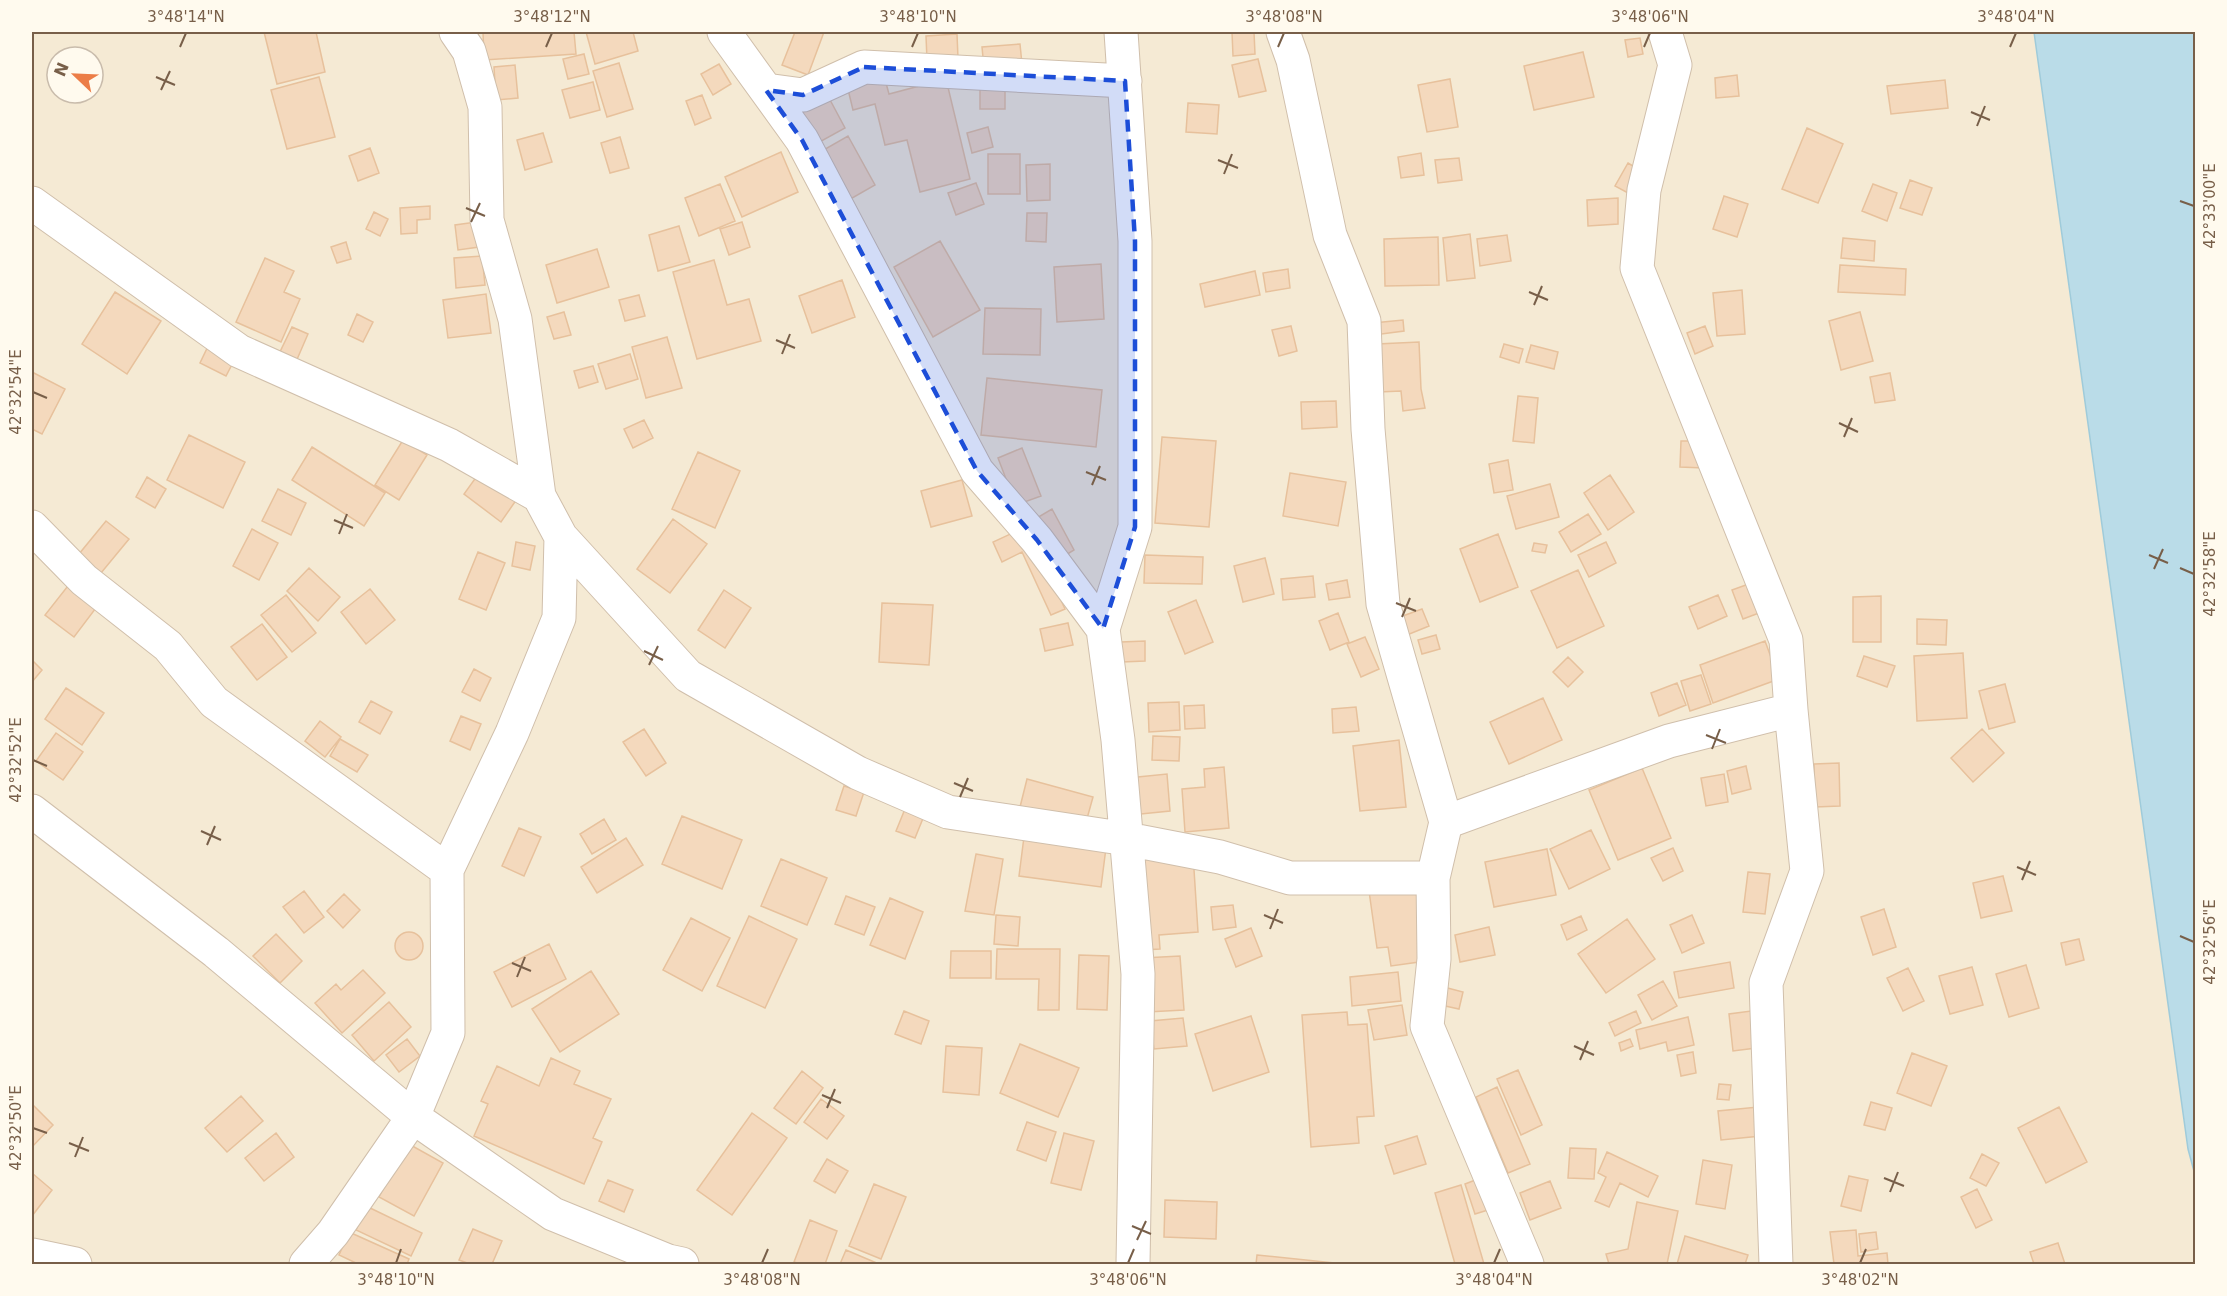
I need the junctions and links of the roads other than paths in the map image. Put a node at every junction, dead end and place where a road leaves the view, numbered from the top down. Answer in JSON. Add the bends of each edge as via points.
{"nodes":[{"id":1,"x":456,"y":32,"type":"edge"},
{"id":2,"x":724,"y":32,"type":"edge"},
{"id":3,"x":1121,"y":32,"type":"edge"},
{"id":4,"x":1283,"y":32,"type":"edge"},
{"id":5,"x":1665,"y":32,"type":"edge"},
{"id":6,"x":1125,"y":81,"type":"junction"},
{"id":7,"x":766,"y":90,"type":"junction"},
{"id":8,"x":32,"y":203,"type":"edge"},
{"id":9,"x":539,"y":496,"type":"junction"},
{"id":10,"x":32,"y":527,"type":"edge"},
{"id":11,"x":561,"y":537,"type":"junction"},
{"id":12,"x":1103,"y":629,"type":"junction"},
{"id":13,"x":1791,"y":710,"type":"junction"},
{"id":14,"x":32,"y":811,"type":"edge"},
{"id":15,"x":1446,"y":822,"type":"junction"},
{"id":16,"x":1127,"y":839,"type":"junction"},
{"id":17,"x":447,"y":870,"type":"junction"},
{"id":18,"x":1433,"y":878,"type":"junction"},
{"id":19,"x":413,"y":1117,"type":"junction"},
{"id":20,"x":32,"y":1255,"type":"edge"},
{"id":21,"x":75,"y":1264,"type":"edge"},
{"id":22,"x":306,"y":1264,"type":"edge"},
{"id":23,"x":682,"y":1264,"type":"edge"},
{"id":24,"x":1133,"y":1264,"type":"edge"},
{"id":25,"x":1527,"y":1264,"type":"edge"},
{"id":26,"x":1776,"y":1264,"type":"edge"}],
"edges":[{"from":1,"to":9,"type":"street","via":[[469,51],[485,107],[487,220],[515,319]]},
{"from":2,"to":7,"type":"street"},
{"from":3,"to":6,"type":"street"},
{"from":4,"to":15,"type":"street","via":[[1293,60],[1330,235],[1364,321],[1368,429],[1383,604]]},
{"from":5,"to":13,"type":"street","via":[[1676,65],[1644,190],[1637,268],[1786,640]]},
{"from":6,"to":7,"type":"street","via":[[864,67],[804,95]]},
{"from":6,"to":12,"type":"street","via":[[1135,241],[1135,527]]},
{"from":7,"to":12,"type":"street","via":[[802,140],[977,471],[1037,540]]},
{"from":8,"to":9,"type":"street","via":[[238,351],[449,445]]},
{"from":9,"to":11,"type":"street"},
{"from":10,"to":17,"type":"street","via":[[84,580],[168,646],[214,702]]},
{"from":11,"to":16,"type":"street","via":[[688,676],[858,773],[948,812]]},
{"from":11,"to":17,"type":"street","via":[[559,618],[512,733]]},
{"from":12,"to":16,"type":"street"},
{"from":13,"to":15,"type":"street","via":[[1668,741]]},
{"from":13,"to":26,"type":"street","via":[[1807,871],[1766,983]]},
{"from":14,"to":19,"type":"street","via":[[216,952]]},
{"from":15,"to":18,"type":"street"},
{"from":16,"to":18,"type":"street","via":[[1220,857],[1290,878]]},
{"from":16,"to":24,"type":"street","via":[[1138,974]]},
{"from":17,"to":19,"type":"street","via":[[448,1033]]},
{"from":18,"to":25,"type":"street","via":[[1434,959],[1427,1026]]},
{"from":19,"to":22,"type":"street","via":[[333,1233]]},
{"from":19,"to":23,"type":"street","via":[[554,1214]]},
{"from":20,"to":21,"type":"street"}]}
